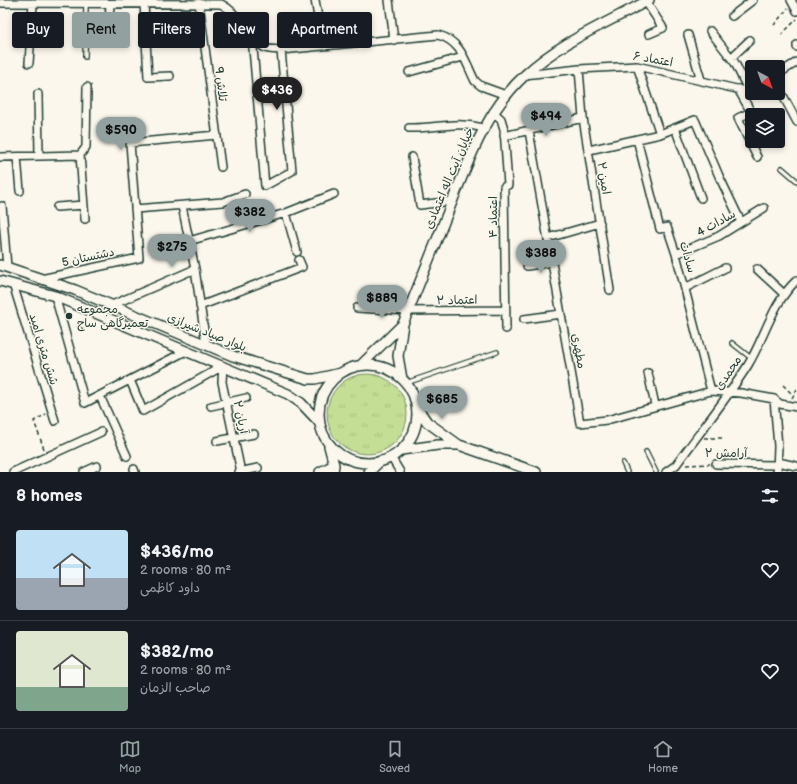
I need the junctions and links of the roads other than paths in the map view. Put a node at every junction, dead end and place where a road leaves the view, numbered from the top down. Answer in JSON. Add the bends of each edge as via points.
{"nodes":[{"id":1,"x":315,"y":0,"type":"edge"},
{"id":2,"x":389,"y":0,"type":"edge"},
{"id":3,"x":753,"y":0,"type":"edge"},
{"id":4,"x":647,"y":1,"type":"edge"},
{"id":5,"x":0,"y":2,"type":"edge"},
{"id":6,"x":56,"y":2,"type":"edge"},
{"id":7,"x":99,"y":2,"type":"edge"},
{"id":8,"x":213,"y":2,"type":"edge"},
{"id":9,"x":792,"y":2,"type":"edge"},
{"id":10,"x":199,"y":3,"type":"junction"},
{"id":11,"x":33,"y":4,"type":"junction"},
{"id":12,"x":86,"y":4,"type":"junction"},
{"id":13,"x":110,"y":4,"type":"junction"},
{"id":14,"x":144,"y":4,"type":"junction"},
{"id":15,"x":797,"y":11,"type":"edge"},
{"id":16,"x":110,"y":12,"type":"edge"},
{"id":17,"x":232,"y":12,"type":"edge"},
{"id":18,"x":317,"y":12,"type":"edge"},
{"id":19,"x":732,"y":16,"type":"dead end"},
{"id":20,"x":710,"y":31,"type":"dead end"},
{"id":21,"x":649,"y":34,"type":"dead end"},
{"id":22,"x":688,"y":35,"type":"dead end"},
{"id":23,"x":394,"y":40,"type":"junction"},
{"id":24,"x":750,"y":40,"type":"dead end"},
{"id":25,"x":372,"y":42,"type":"edge"},
{"id":26,"x":253,"y":48,"type":"edge"},
{"id":27,"x":266,"y":48,"type":"edge"},
{"id":28,"x":302,"y":48,"type":"edge"},
{"id":29,"x":280,"y":50,"type":"junction"},
{"id":30,"x":85,"y":57,"type":"dead end"},
{"id":31,"x":463,"y":57,"type":"junction"},
{"id":32,"x":731,"y":58,"type":"junction"},
{"id":33,"x":29,"y":62,"type":"dead end"},
{"id":34,"x":797,"y":62,"type":"edge"},
{"id":35,"x":637,"y":66,"type":"junction"},
{"id":36,"x":579,"y":69,"type":"junction"},
{"id":37,"x":785,"y":70,"type":"edge"},
{"id":38,"x":409,"y":72,"type":"dead end"},
{"id":39,"x":170,"y":76,"type":"dead end"},
{"id":40,"x":524,"y":76,"type":"junction"},
{"id":41,"x":701,"y":80,"type":"junction"},
{"id":42,"x":745,"y":82,"type":"edge"},
{"id":43,"x":87,"y":87,"type":"dead end"},
{"id":44,"x":738,"y":89,"type":"junction"},
{"id":45,"x":745,"y":90,"type":"edge"},
{"id":46,"x":38,"y":94,"type":"dead end"},
{"id":47,"x":506,"y":95,"type":"junction"},
{"id":48,"x":785,"y":99,"type":"edge"},
{"id":49,"x":493,"y":112,"type":"junction"},
{"id":50,"x":584,"y":118,"type":"junction"},
{"id":51,"x":797,"y":122,"type":"edge"},
{"id":52,"x":409,"y":128,"type":"dead end"},
{"id":53,"x":484,"y":128,"type":"junction"},
{"id":54,"x":675,"y":128,"type":"junction"},
{"id":55,"x":529,"y":131,"type":"junction"},
{"id":56,"x":660,"y":134,"type":"junction"},
{"id":57,"x":217,"y":136,"type":"junction"},
{"id":58,"x":504,"y":136,"type":"junction"},
{"id":59,"x":637,"y":138,"type":"junction"},
{"id":60,"x":589,"y":150,"type":"junction"},
{"id":61,"x":80,"y":155,"type":"junction"},
{"id":62,"x":39,"y":156,"type":"junction"},
{"id":63,"x":0,"y":157,"type":"edge"},
{"id":64,"x":17,"y":157,"type":"junction"},
{"id":65,"x":412,"y":157,"type":"dead end"},
{"id":66,"x":757,"y":157,"type":"dead end"},
{"id":67,"x":221,"y":167,"type":"dead end"},
{"id":68,"x":782,"y":168,"type":"dead end"},
{"id":69,"x":797,"y":180,"type":"edge"},
{"id":70,"x":20,"y":191,"type":"dead end"},
{"id":71,"x":245,"y":194,"type":"dead end"},
{"id":72,"x":334,"y":194,"type":"dead end"},
{"id":73,"x":700,"y":198,"type":"dead end"},
{"id":74,"x":452,"y":200,"type":"junction"},
{"id":75,"x":84,"y":205,"type":"junction"},
{"id":76,"x":2,"y":206,"type":"dead end"},
{"id":77,"x":182,"y":206,"type":"junction"},
{"id":78,"x":58,"y":207,"type":"dead end"},
{"id":79,"x":764,"y":208,"type":"dead end"},
{"id":80,"x":135,"y":209,"type":"junction"},
{"id":81,"x":286,"y":213,"type":"junction"},
{"id":82,"x":85,"y":219,"type":"dead end"},
{"id":83,"x":742,"y":222,"type":"junction"},
{"id":84,"x":600,"y":223,"type":"junction"},
{"id":85,"x":548,"y":238,"type":"junction"},
{"id":86,"x":189,"y":241,"type":"junction"},
{"id":87,"x":297,"y":252,"type":"dead end"},
{"id":88,"x":676,"y":254,"type":"junction"},
{"id":89,"x":299,"y":260,"type":"dead end"},
{"id":90,"x":552,"y":262,"type":"junction"},
{"id":91,"x":3,"y":266,"type":"edge"},
{"id":92,"x":527,"y":266,"type":"dead end"},
{"id":93,"x":725,"y":268,"type":"dead end"},
{"id":94,"x":195,"y":269,"type":"junction"},
{"id":95,"x":757,"y":269,"type":"dead end"},
{"id":96,"x":42,"y":279,"type":"junction"},
{"id":97,"x":797,"y":280,"type":"edge"},
{"id":98,"x":0,"y":281,"type":"edge"},
{"id":99,"x":13,"y":284,"type":"junction"},
{"id":100,"x":685,"y":288,"type":"junction"},
{"id":101,"x":610,"y":290,"type":"dead end"},
{"id":102,"x":784,"y":294,"type":"junction"},
{"id":103,"x":55,"y":296,"type":"junction"},
{"id":104,"x":112,"y":305,"type":"junction"},
{"id":105,"x":200,"y":306,"type":"junction"},
{"id":106,"x":357,"y":308,"type":"dead end"},
{"id":107,"x":506,"y":310,"type":"junction"},
{"id":108,"x":408,"y":311,"type":"junction"},
{"id":109,"x":561,"y":314,"type":"junction"},
{"id":110,"x":524,"y":320,"type":"dead end"},
{"id":111,"x":403,"y":324,"type":"junction"},
{"id":112,"x":506,"y":328,"type":"dead end"},
{"id":113,"x":732,"y":343,"type":"dead end"},
{"id":114,"x":206,"y":344,"type":"junction"},
{"id":115,"x":186,"y":351,"type":"junction"},
{"id":116,"x":497,"y":352,"type":"dead end"},
{"id":117,"x":751,"y":358,"type":"junction"},
{"id":118,"x":223,"y":366,"type":"junction"},
{"id":119,"x":360,"y":366,"type":"junction"},
{"id":120,"x":648,"y":373,"type":"dead end"},
{"id":121,"x":341,"y":374,"type":"junction"},
{"id":122,"x":130,"y":380,"type":"junction"},
{"id":123,"x":404,"y":381,"type":"junction"},
{"id":124,"x":711,"y":391,"type":"junction"},
{"id":125,"x":729,"y":391,"type":"junction"},
{"id":126,"x":100,"y":396,"type":"junction"},
{"id":127,"x":246,"y":398,"type":"dead end"},
{"id":128,"x":774,"y":400,"type":"junction"},
{"id":129,"x":227,"y":403,"type":"junction"},
{"id":130,"x":655,"y":405,"type":"junction"},
{"id":131,"x":211,"y":406,"type":"dead end"},
{"id":132,"x":416,"y":406,"type":"junction"},
{"id":133,"x":797,"y":407,"type":"edge"},
{"id":134,"x":55,"y":421,"type":"dead end"},
{"id":135,"x":320,"y":423,"type":"junction"},
{"id":136,"x":101,"y":432,"type":"dead end"},
{"id":137,"x":254,"y":434,"type":"dead end"},
{"id":138,"x":234,"y":438,"type":"junction"},
{"id":139,"x":217,"y":441,"type":"dead end"},
{"id":140,"x":328,"y":442,"type":"junction"},
{"id":141,"x":459,"y":445,"type":"junction"},
{"id":142,"x":401,"y":450,"type":"junction"},
{"id":143,"x":646,"y":452,"type":"dead end"},
{"id":144,"x":127,"y":456,"type":"dead end"},
{"id":145,"x":391,"y":457,"type":"junction"},
{"id":146,"x":380,"y":461,"type":"junction"},
{"id":147,"x":623,"y":463,"type":"dead end"},
{"id":148,"x":716,"y":464,"type":"road end"},
{"id":149,"x":97,"y":466,"type":"dead end"},
{"id":150,"x":777,"y":466,"type":"edge"},
{"id":151,"x":796,"y":466,"type":"edge"},
{"id":152,"x":258,"y":468,"type":"dead end"},
{"id":153,"x":334,"y":468,"type":"edge"},
{"id":154,"x":13,"y":472,"type":"edge"},
{"id":155,"x":84,"y":472,"type":"edge"},
{"id":156,"x":240,"y":472,"type":"edge"},
{"id":157,"x":320,"y":472,"type":"edge"},
{"id":158,"x":369,"y":472,"type":"edge"},
{"id":159,"x":400,"y":472,"type":"edge"},
{"id":160,"x":536,"y":472,"type":"edge"},
{"id":161,"x":627,"y":472,"type":"edge"},
{"id":162,"x":656,"y":472,"type":"edge"},
{"id":163,"x":666,"y":472,"type":"edge"}],
"edges":[{"from":1,"to":18,"type":"street"},
{"from":2,"to":23,"type":"street"},
{"from":3,"to":19,"type":"street"},
{"from":4,"to":21,"type":"street","via":[[663,28]]},
{"from":4,"to":40,"type":"main road","name":"خیابان آیت اله اعتمادی","via":[[563,46]]},
{"from":5,"to":11,"type":"street"},
{"from":6,"to":11,"type":"street"},
{"from":6,"to":12,"type":"street"},
{"from":7,"to":12,"type":"street"},
{"from":7,"to":13,"type":"street"},
{"from":8,"to":10,"type":"street"},
{"from":8,"to":17,"type":"street","via":[[229,8]]},
{"from":9,"to":15,"type":"street"},
{"from":10,"to":14,"type":"street"},
{"from":10,"to":57,"type":"street","name":"تلاش 9"},
{"from":11,"to":33,"type":"street"},
{"from":12,"to":30,"type":"lane"},
{"from":13,"to":14,"type":"street"},
{"from":13,"to":16,"type":"street"},
{"from":14,"to":39,"type":"street","via":[[148,77]]},
{"from":20,"to":32,"type":"street"},
{"from":22,"to":41,"type":"street"},
{"from":23,"to":25,"type":"street"},
{"from":23,"to":31,"type":"street","via":[[438,35],[456,42]]},
{"from":24,"to":32,"type":"street"},
{"from":26,"to":29,"type":"street","via":[[265,186],[292,171]]},
{"from":27,"to":29,"type":"street"},
{"from":28,"to":29,"type":"street"},
{"from":31,"to":38,"type":"street"},
{"from":31,"to":47,"type":"street","via":[[481,86]]},
{"from":32,"to":42,"type":"street"},
{"from":34,"to":37,"type":"street"},
{"from":35,"to":36,"type":"street","name":"اعتماد ۶"},
{"from":35,"to":41,"type":"street","name":"اعتماد ۶"},
{"from":35,"to":56,"type":"street"},
{"from":36,"to":40,"type":"street","name":"اعتماد ۶"},
{"from":36,"to":50,"type":"street","name":"امین ۲"},
{"from":40,"to":47,"type":"main road","name":"خیابان آیت اله اعتمادی"},
{"from":41,"to":44,"type":"street","name":"اعتماد ۶"},
{"from":43,"to":61,"type":"street","via":[[86,147]]},
{"from":44,"to":45,"type":"street","name":"اعتماد ۶"},
{"from":44,"to":66,"type":"street","via":[[751,112],[738,118]]},
{"from":46,"to":62,"type":"street"},
{"from":47,"to":49,"type":"main road","name":"خیابان آیت اله اعتمادی"},
{"from":48,"to":51,"type":"street"},
{"from":49,"to":53,"type":"main road","name":"خیابان آیت اله اعتمادی"},
{"from":49,"to":58,"type":"street","name":"اعتماد ۴","via":[[501,119]]},
{"from":50,"to":55,"type":"street"},
{"from":50,"to":60,"type":"street","name":"امین ۲"},
{"from":52,"to":53,"type":"street","via":[[424,129],[456,124]]},
{"from":53,"to":74,"type":"main road","name":"خیابان آیت اله اعتمادی"},
{"from":54,"to":56,"type":"street"},
{"from":54,"to":73,"type":"street"},
{"from":54,"to":83,"type":"street","via":[[695,120],[727,195]]},
{"from":55,"to":58,"type":"street"},
{"from":55,"to":85,"type":"street","name":"مطهری"},
{"from":56,"to":59,"type":"street"},
{"from":57,"to":67,"type":"street","name":"تلاش 9"},
{"from":57,"to":80,"type":"street","via":[[130,143]]},
{"from":58,"to":107,"type":"street","name":"اعتماد ۴","via":[[508,177],[508,185],[504,187]]},
{"from":59,"to":60,"type":"street"},
{"from":59,"to":88,"type":"street","name":"سادات","via":[[660,229],[667,227]]},
{"from":60,"to":84,"type":"street","name":"امین ۲"},
{"from":61,"to":62,"type":"street"},
{"from":61,"to":75,"type":"street"},
{"from":62,"to":64,"type":"street"},
{"from":63,"to":64,"type":"street"},
{"from":64,"to":70,"type":"street"},
{"from":65,"to":74,"type":"street","via":[[420,205]]},
{"from":68,"to":69,"type":"lane"},
{"from":71,"to":77,"type":"street","via":[[222,202]]},
{"from":72,"to":81,"type":"street"},
{"from":74,"to":108,"type":"main road","name":"خیابان آیت اله اعتمادی"},
{"from":75,"to":78,"type":"street"},
{"from":75,"to":82,"type":"street"},
{"from":76,"to":91,"type":"street"},
{"from":77,"to":80,"type":"street"},
{"from":77,"to":86,"type":"street"},
{"from":79,"to":83,"type":"street","name":"سادات 4"},
{"from":80,"to":96,"type":"street","name":"دشتستان 5","via":[[139,258]]},
{"from":81,"to":86,"type":"street"},
{"from":81,"to":87,"type":"street"},
{"from":83,"to":88,"type":"street","name":"سادات 4","via":[[719,236]]},
{"from":84,"to":85,"type":"street"},
{"from":84,"to":101,"type":"street","name":"امین ۲"},
{"from":85,"to":90,"type":"street","name":"مطهری"},
{"from":86,"to":94,"type":"street"},
{"from":88,"to":100,"type":"street","name":"سادات"},
{"from":89,"to":105,"type":"street","via":[[302,267]]},
{"from":90,"to":92,"type":"street"},
{"from":90,"to":109,"type":"street","name":"مطهری"},
{"from":91,"to":96,"type":"main road","name":"بلوار صیاد شیرازی"},
{"from":93,"to":100,"type":"street"},
{"from":94,"to":104,"type":"street"},
{"from":94,"to":105,"type":"street"},
{"from":95,"to":102,"type":"street"},
{"from":96,"to":104,"type":"main road","name":"بلوار صیاد شیرازی"},
{"from":97,"to":102,"type":"street","name":"محمدی"},
{"from":98,"to":99,"type":"main road"},
{"from":99,"to":103,"type":"main road"},
{"from":99,"to":134,"type":"street","name":"شش متری امید"},
{"from":100,"to":124,"type":"street","name":"سادات"},
{"from":102,"to":117,"type":"street","name":"محمدی"},
{"from":103,"to":115,"type":"main road"},
{"from":103,"to":126,"type":"street","via":[[85,403]]},
{"from":104,"to":114,"type":"main road","name":"بلوار صیاد شیرازی"},
{"from":105,"to":114,"type":"street"},
{"from":106,"to":108,"type":"street","name":"اعتماد ۲"},
{"from":107,"to":108,"type":"street","name":"اعتماد ۲"},
{"from":107,"to":112,"type":"street","name":"اعتماد ۴"},
{"from":108,"to":111,"type":"main road","name":"خیابان آیت اله اعتمادی"},
{"from":109,"to":110,"type":"street"},
{"from":109,"to":130,"type":"street","name":"مطهری","via":[[580,423],[607,420]]},
{"from":111,"to":119,"type":"main road"},
{"from":111,"to":123,"type":"main road","via":[[398,356]]},
{"from":113,"to":117,"type":"lane"},
{"from":114,"to":121,"type":"main road","name":"بلوار صیاد شیرازی","via":[[233,356],[301,378],[315,379]]},
{"from":115,"to":118,"type":"main road"},
{"from":115,"to":122,"type":"street"},
{"from":116,"to":123,"type":"lane"},
{"from":117,"to":125,"type":"street","name":"محمدی"},
{"from":118,"to":122,"type":"street","via":[[143,411]]},
{"from":118,"to":129,"type":"street","name":"آریان ۲","via":[[222,382]]},
{"from":118,"to":135,"type":"main road","via":[[294,398]]},
{"from":119,"to":121,"type":"main road"},
{"from":119,"to":123,"type":"main road","via":[[375,366],[389,370]]},
{"from":120,"to":130,"type":"street"},
{"from":121,"to":135,"type":"main road","via":[[325,390],[320,406]]},
{"from":122,"to":126,"type":"street"},
{"from":123,"to":132,"type":"main road"},
{"from":124,"to":125,"type":"street","name":"مطهری"},
{"from":124,"to":130,"type":"street","name":"مطهری"},
{"from":125,"to":128,"type":"street","name":"مطهری"},
{"from":125,"to":163,"type":"street","name":"محمدی","via":[[676,465]]},
{"from":126,"to":144,"type":"street"},
{"from":127,"to":129,"type":"street"},
{"from":128,"to":133,"type":"street","name":"مطهری","via":[[780,404]]},
{"from":128,"to":150,"type":"street"},
{"from":129,"to":131,"type":"street"},
{"from":129,"to":138,"type":"street","name":"آریان ۲"},
{"from":132,"to":141,"type":"main road","via":[[427,422]]},
{"from":132,"to":142,"type":"main road","via":[[414,430]]},
{"from":135,"to":140,"type":"main road"},
{"from":136,"to":154,"type":"street"},
{"from":137,"to":138,"type":"street"},
{"from":138,"to":139,"type":"street"},
{"from":138,"to":156,"type":"street","name":"آریان ۲"},
{"from":140,"to":146,"type":"main road","via":[[338,453],[351,460],[365,463]]},
{"from":140,"to":153,"type":"main road"},
{"from":141,"to":142,"type":"main road"},
{"from":141,"to":160,"type":"main road"},
{"from":142,"to":145,"type":"main road"},
{"from":143,"to":162,"type":"lane"},
{"from":145,"to":146,"type":"main road"},
{"from":145,"to":159,"type":"street"},
{"from":146,"to":158,"type":"main road"},
{"from":147,"to":161,"type":"lane"},
{"from":148,"to":150,"type":"street","name":"آرامش ۲"},
{"from":149,"to":155,"type":"street"},
{"from":150,"to":151,"type":"street","name":"آرامش ۲"},
{"from":152,"to":156,"type":"street"},
{"from":153,"to":157,"type":"main road"}]}
